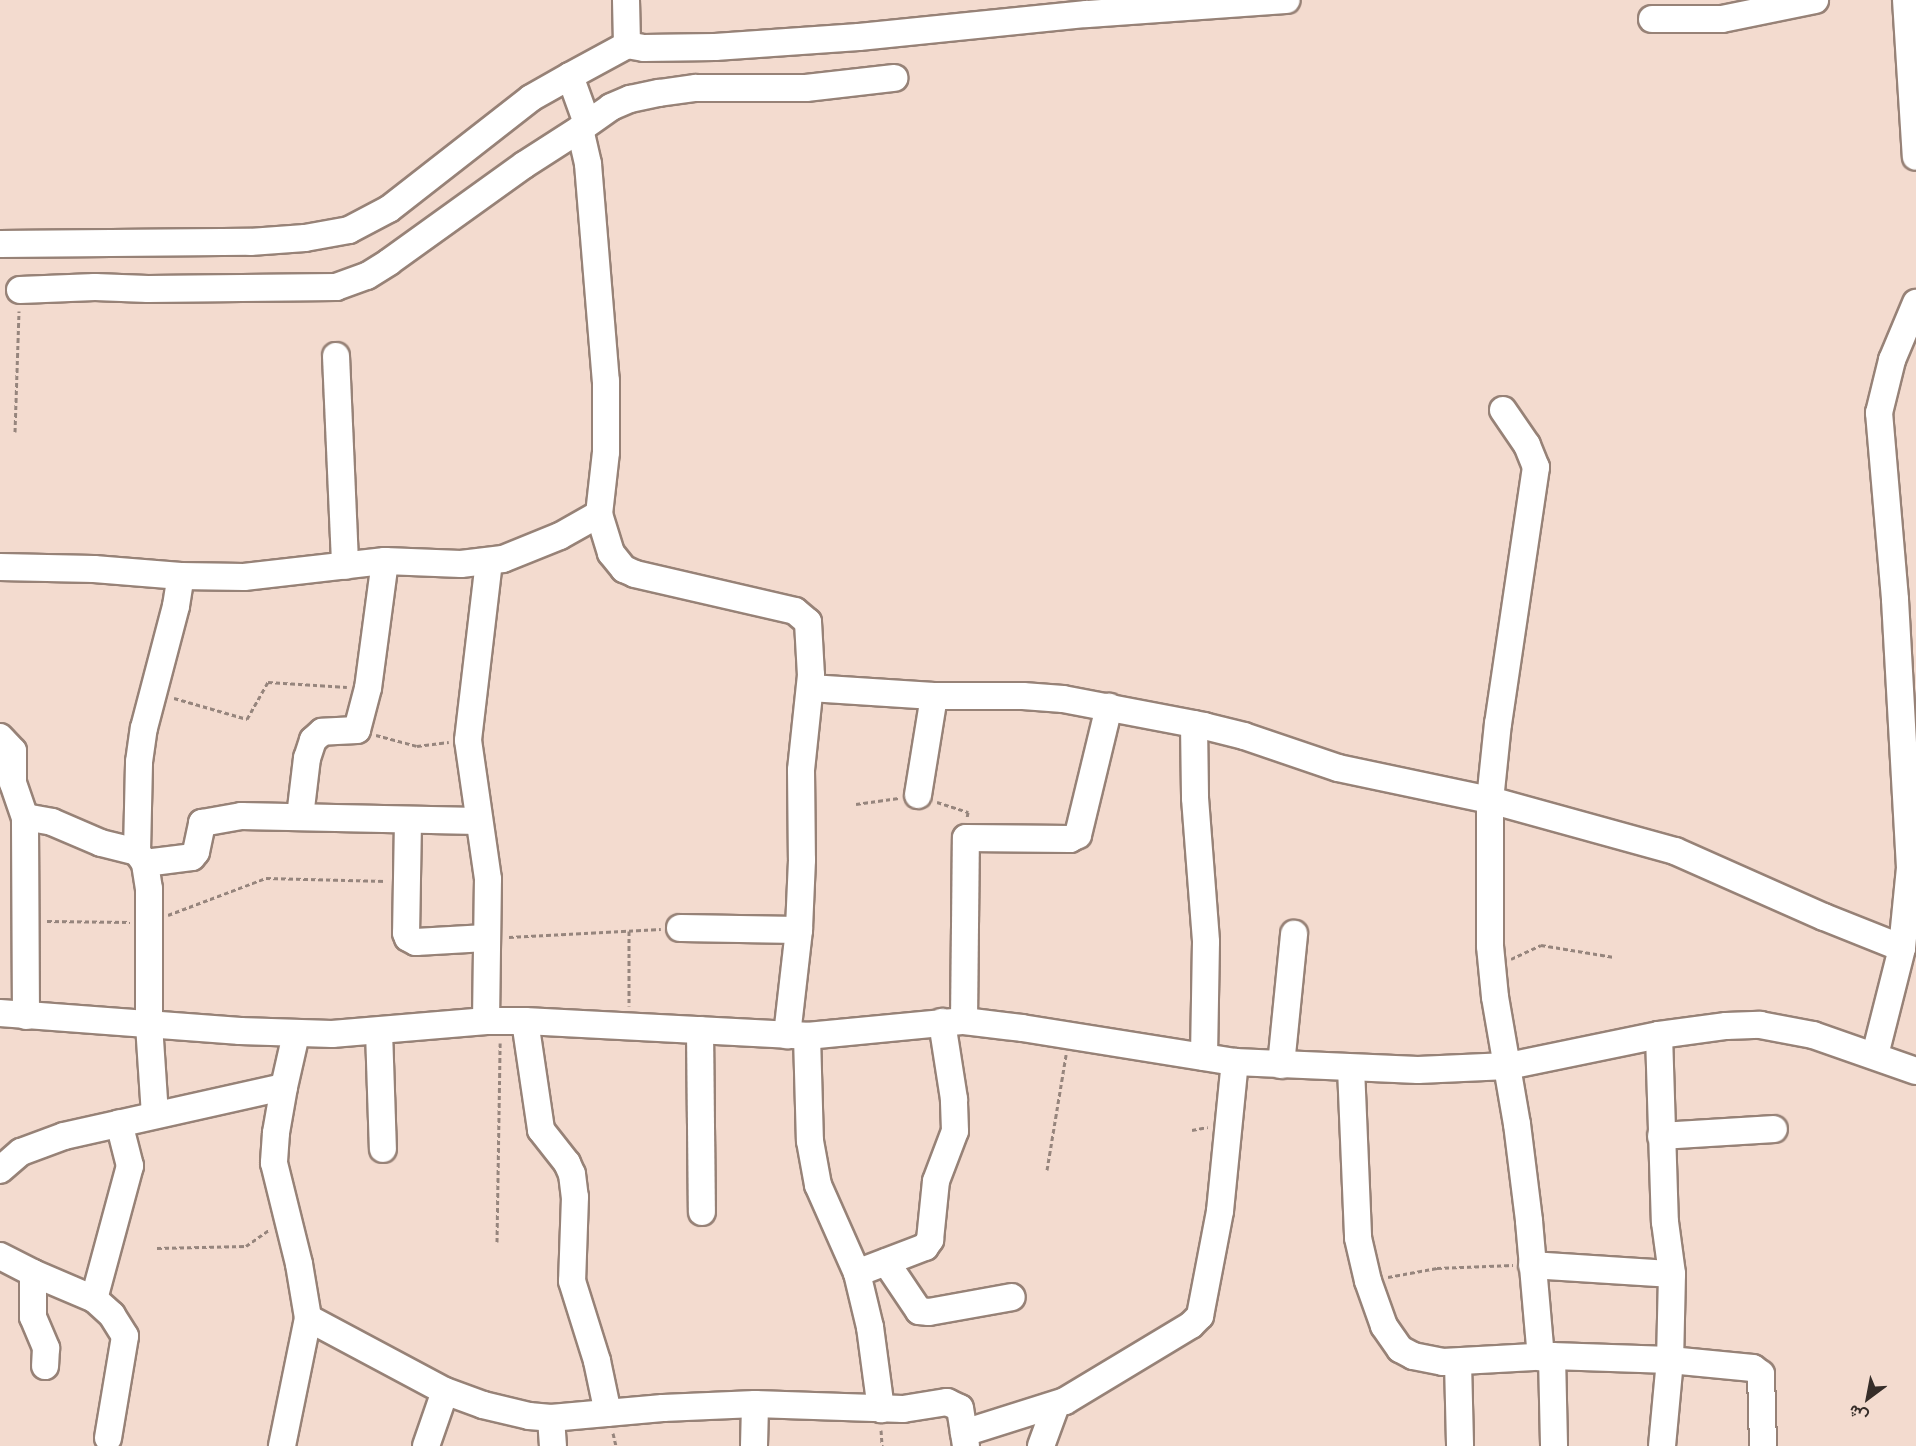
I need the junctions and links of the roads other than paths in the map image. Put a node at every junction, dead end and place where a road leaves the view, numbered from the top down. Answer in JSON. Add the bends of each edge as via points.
{"nodes":[{"id":1,"x":626,"y":0,"type":"edge"},
{"id":2,"x":1287,"y":0,"type":"edge"},
{"id":3,"x":1815,"y":0,"type":"edge"},
{"id":4,"x":1906,"y":0,"type":"edge"},
{"id":5,"x":1652,"y":19,"type":"dead end"},
{"id":6,"x":627,"y":45,"type":"junction"},
{"id":7,"x":570,"y":76,"type":"junction"},
{"id":8,"x":894,"y":78,"type":"dead end"},
{"id":9,"x":583,"y":126,"type":"junction"},
{"id":10,"x":1916,"y":157,"type":"edge"},
{"id":11,"x":0,"y":244,"type":"edge"},
{"id":12,"x":20,"y":290,"type":"road end"},
{"id":13,"x":1916,"y":303,"type":"edge"},
{"id":14,"x":336,"y":356,"type":"dead end"},
{"id":15,"x":1503,"y":410,"type":"dead end"},
{"id":16,"x":599,"y":514,"type":"junction"},
{"id":17,"x":385,"y":561,"type":"junction"},
{"id":18,"x":489,"y":562,"type":"junction"},
{"id":19,"x":345,"y":566,"type":"junction"},
{"id":20,"x":0,"y":567,"type":"edge"},
{"id":21,"x":181,"y":576,"type":"junction"},
{"id":22,"x":810,"y":688,"type":"junction"},
{"id":23,"x":934,"y":696,"type":"junction"},
{"id":24,"x":1109,"y":707,"type":"junction"},
{"id":25,"x":1194,"y":724,"type":"junction"},
{"id":26,"x":0,"y":737,"type":"edge"},
{"id":27,"x":918,"y":795,"type":"road end"},
{"id":28,"x":1490,"y":800,"type":"junction"},
{"id":29,"x":25,"y":817,"type":"junction"},
{"id":30,"x":300,"y":817,"type":"junction"},
{"id":31,"x":408,"y":821,"type":"junction"},
{"id":32,"x":478,"y":821,"type":"junction"},
{"id":33,"x":141,"y":858,"type":"junction"},
{"id":34,"x":680,"y":928,"type":"road end"},
{"id":35,"x":799,"y":930,"type":"junction"},
{"id":36,"x":1294,"y":934,"type":"dead end"},
{"id":37,"x":486,"y":938,"type":"junction"},
{"id":38,"x":1902,"y":948,"type":"junction"},
{"id":39,"x":0,"y":1013,"type":"edge"},
{"id":40,"x":26,"y":1016,"type":"junction"},
{"id":41,"x":503,"y":1021,"type":"junction"},
{"id":42,"x":953,"y":1022,"type":"junction"},
{"id":43,"x":149,"y":1024,"type":"junction"},
{"id":44,"x":700,"y":1030,"type":"junction"},
{"id":45,"x":379,"y":1031,"type":"junction"},
{"id":46,"x":296,"y":1034,"type":"junction"},
{"id":47,"x":1659,"y":1035,"type":"junction"},
{"id":48,"x":797,"y":1036,"type":"junction"},
{"id":49,"x":1875,"y":1055,"type":"junction"},
{"id":50,"x":1204,"y":1058,"type":"junction"},
{"id":51,"x":1235,"y":1062,"type":"junction"},
{"id":52,"x":1281,"y":1065,"type":"junction"},
{"id":53,"x":1508,"y":1066,"type":"junction"},
{"id":54,"x":1351,"y":1068,"type":"junction"},
{"id":55,"x":1916,"y":1071,"type":"edge"},
{"id":56,"x":284,"y":1087,"type":"junction"},
{"id":57,"x":155,"y":1115,"type":"junction"},
{"id":58,"x":119,"y":1123,"type":"junction"},
{"id":59,"x":1774,"y":1129,"type":"dead end"},
{"id":60,"x":1661,"y":1136,"type":"junction"},
{"id":61,"x":383,"y":1149,"type":"dead end"},
{"id":62,"x":0,"y":1170,"type":"edge"},
{"id":63,"x":702,"y":1212,"type":"dead end"},
{"id":64,"x":0,"y":1256,"type":"edge"},
{"id":65,"x":886,"y":1263,"type":"junction"},
{"id":66,"x":1532,"y":1265,"type":"junction"},
{"id":67,"x":857,"y":1273,"type":"junction"},
{"id":68,"x":33,"y":1274,"type":"junction"},
{"id":69,"x":1672,"y":1274,"type":"junction"},
{"id":70,"x":1012,"y":1297,"type":"dead end"},
{"id":71,"x":94,"y":1299,"type":"junction"},
{"id":72,"x":308,"y":1318,"type":"junction"},
{"id":73,"x":1546,"y":1356,"type":"junction"},
{"id":74,"x":1670,"y":1360,"type":"junction"},
{"id":75,"x":1458,"y":1362,"type":"junction"},
{"id":76,"x":45,"y":1366,"type":"dead end"},
{"id":77,"x":445,"y":1391,"type":"junction"},
{"id":78,"x":755,"y":1404,"type":"junction"},
{"id":79,"x":1056,"y":1405,"type":"junction"},
{"id":80,"x":881,"y":1409,"type":"junction"},
{"id":81,"x":608,"y":1413,"type":"junction"},
{"id":82,"x":551,"y":1418,"type":"junction"},
{"id":83,"x":108,"y":1438,"type":"dead end"},
{"id":84,"x":965,"y":1440,"type":"edge"},
{"id":85,"x":282,"y":1446,"type":"edge"},
{"id":86,"x":426,"y":1446,"type":"edge"},
{"id":87,"x":553,"y":1446,"type":"edge"},
{"id":88,"x":754,"y":1446,"type":"edge"},
{"id":89,"x":1041,"y":1446,"type":"edge"},
{"id":90,"x":1460,"y":1446,"type":"edge"},
{"id":91,"x":1554,"y":1446,"type":"edge"},
{"id":92,"x":1662,"y":1446,"type":"edge"},
{"id":93,"x":1763,"y":1446,"type":"edge"}],
"edges":[{"from":1,"to":6,"type":"street"},
{"from":2,"to":6,"type":"street","via":[[716,47]]},
{"from":3,"to":5,"type":"street","via":[[1722,19]]},
{"from":4,"to":10,"type":"street"},
{"from":6,"to":7,"type":"street"},
{"from":7,"to":9,"type":"street"},
{"from":7,"to":11,"type":"street","via":[[531,98],[389,209],[349,230],[250,242]]},
{"from":8,"to":9,"type":"street","via":[[806,88],[696,88],[659,93],[630,99]]},
{"from":9,"to":12,"type":"street","via":[[389,262],[336,287],[95,286]]},
{"from":9,"to":16,"type":"street","via":[[607,405]]},
{"from":13,"to":38,"type":"street","via":[[1892,360],[1879,413],[1910,834]]},
{"from":14,"to":19,"type":"street"},
{"from":15,"to":28,"type":"street","via":[[1533,457],[1536,474]]},
{"from":16,"to":18,"type":"street","via":[[531,550]]},
{"from":16,"to":22,"type":"street","via":[[611,553],[624,569],[802,615],[811,634]]},
{"from":17,"to":18,"type":"street"},
{"from":17,"to":19,"type":"street"},
{"from":17,"to":30,"type":"street","via":[[368,688],[357,730],[322,732],[313,740]]},
{"from":18,"to":32,"type":"street","via":[[468,740]]},
{"from":19,"to":21,"type":"street","via":[[243,577]]},
{"from":20,"to":21,"type":"street"},
{"from":21,"to":33,"type":"street","via":[[139,762]]},
{"from":22,"to":23,"type":"street"},
{"from":22,"to":35,"type":"street","via":[[801,770]]},
{"from":23,"to":24,"type":"street","via":[[1023,696]]},
{"from":23,"to":27,"type":"street"},
{"from":24,"to":25,"type":"street"},
{"from":24,"to":42,"type":"street","via":[[1078,835],[1070,839],[966,838]]},
{"from":25,"to":28,"type":"street","via":[[1244,736],[1338,768]]},
{"from":25,"to":50,"type":"street","via":[[1195,798],[1206,942]]},
{"from":26,"to":29,"type":"street","via":[[13,751],[13,783]]},
{"from":28,"to":38,"type":"street","via":[[1675,851]]},
{"from":28,"to":53,"type":"street","via":[[1491,969]]},
{"from":29,"to":33,"type":"street","via":[[52,822]]},
{"from":29,"to":40,"type":"street"},
{"from":30,"to":31,"type":"street"},
{"from":30,"to":33,"type":"street","via":[[257,815],[205,822],[200,826],[192,857]]},
{"from":31,"to":32,"type":"street"},
{"from":31,"to":37,"type":"street","via":[[406,933],[412,941]]},
{"from":32,"to":37,"type":"street","via":[[487,866]]},
{"from":33,"to":43,"type":"street","via":[[151,922]]},
{"from":34,"to":35,"type":"street"},
{"from":35,"to":48,"type":"street"},
{"from":36,"to":52,"type":"street"},
{"from":37,"to":41,"type":"street"},
{"from":38,"to":49,"type":"street"},
{"from":39,"to":40,"type":"street"},
{"from":40,"to":43,"type":"street"},
{"from":41,"to":44,"type":"street"},
{"from":41,"to":45,"type":"street"},
{"from":41,"to":81,"type":"street","via":[[541,1130],[572,1174],[572,1281],[597,1361]]},
{"from":42,"to":48,"type":"street"},
{"from":42,"to":50,"type":"street","via":[[1070,1035]]},
{"from":42,"to":65,"type":"street","via":[[955,1137],[936,1180],[928,1244]]},
{"from":43,"to":46,"type":"street"},
{"from":43,"to":57,"type":"street"},
{"from":44,"to":48,"type":"street"},
{"from":44,"to":63,"type":"street"},
{"from":45,"to":46,"type":"street"},
{"from":45,"to":61,"type":"street"},
{"from":46,"to":56,"type":"street"},
{"from":47,"to":49,"type":"street","via":[[1760,1025],[1813,1035]]},
{"from":47,"to":53,"type":"street"},
{"from":47,"to":60,"type":"street"},
{"from":48,"to":67,"type":"street","via":[[818,1185]]},
{"from":49,"to":55,"type":"street"},
{"from":50,"to":51,"type":"street"},
{"from":51,"to":52,"type":"street"},
{"from":51,"to":79,"type":"street","via":[[1220,1211],[1200,1316],[1172,1337]]},
{"from":52,"to":54,"type":"street"},
{"from":53,"to":54,"type":"street"},
{"from":53,"to":66,"type":"street"},
{"from":54,"to":75,"type":"street","via":[[1355,1212],[1368,1281],[1383,1326],[1400,1349],[1425,1359]]},
{"from":56,"to":57,"type":"street"},
{"from":56,"to":72,"type":"street","via":[[274,1162]]},
{"from":57,"to":58,"type":"street"},
{"from":58,"to":62,"type":"street","via":[[38,1144]]},
{"from":58,"to":71,"type":"street","via":[[130,1166]]},
{"from":59,"to":60,"type":"street"},
{"from":60,"to":69,"type":"street"},
{"from":64,"to":68,"type":"street"},
{"from":65,"to":67,"type":"street"},
{"from":65,"to":70,"type":"street","via":[[919,1311]]},
{"from":66,"to":69,"type":"street"},
{"from":66,"to":73,"type":"street"},
{"from":67,"to":80,"type":"street","via":[[870,1327]]},
{"from":68,"to":71,"type":"street"},
{"from":68,"to":76,"type":"street","via":[[33,1317],[46,1348]]},
{"from":69,"to":74,"type":"street"},
{"from":71,"to":83,"type":"street","via":[[112,1315],[125,1336]]},
{"from":72,"to":77,"type":"street"},
{"from":72,"to":85,"type":"street"},
{"from":73,"to":74,"type":"street"},
{"from":73,"to":75,"type":"street"},
{"from":73,"to":91,"type":"street"},
{"from":74,"to":92,"type":"street"},
{"from":74,"to":93,"type":"street","via":[[1753,1368],[1760,1372]]},
{"from":75,"to":90,"type":"street"},
{"from":77,"to":82,"type":"street","via":[[507,1412]]},
{"from":77,"to":86,"type":"street"},
{"from":78,"to":80,"type":"street"},
{"from":78,"to":81,"type":"street"},
{"from":78,"to":88,"type":"street"},
{"from":79,"to":84,"type":"street"},
{"from":79,"to":89,"type":"street"},
{"from":80,"to":84,"type":"street","via":[[952,1403],[960,1408]]},
{"from":81,"to":82,"type":"street"},
{"from":82,"to":87,"type":"street"}]}
